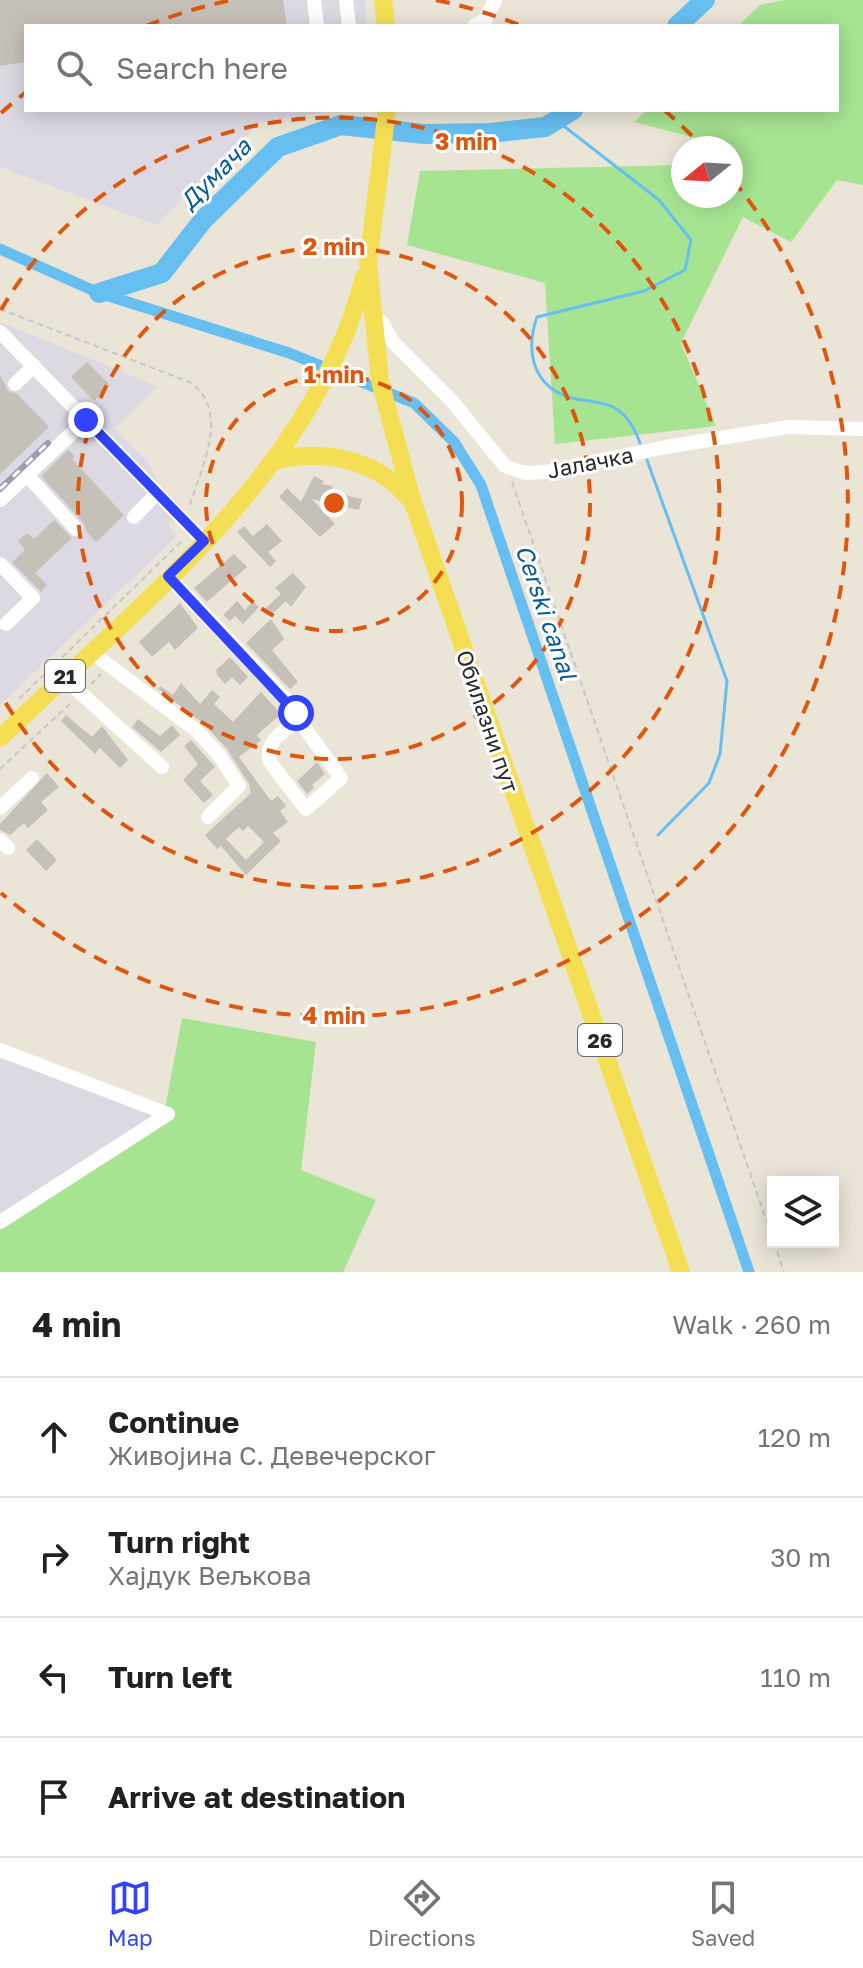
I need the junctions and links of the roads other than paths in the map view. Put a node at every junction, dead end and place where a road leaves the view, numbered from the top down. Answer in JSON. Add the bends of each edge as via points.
{"nodes":[{"id":1,"x":314,"y":0,"type":"edge"},
{"id":2,"x":346,"y":0,"type":"edge"},
{"id":3,"x":383,"y":0,"type":"edge"},
{"id":4,"x":495,"y":0,"type":"edge"},
{"id":5,"x":317,"y":24,"type":"edge"},
{"id":6,"x":349,"y":24,"type":"edge"},
{"id":7,"x":386,"y":24,"type":"edge"},
{"id":8,"x":477,"y":24,"type":"edge"},
{"id":9,"x":387,"y":112,"type":"edge"},
{"id":10,"x":368,"y":263,"type":"junction"},
{"id":11,"x":378,"y":327,"type":"junction"},
{"id":12,"x":0,"y":332,"type":"edge"},
{"id":13,"x":34,"y":366,"type":"junction"},
{"id":14,"x":15,"y":384,"type":"dead end"},
{"id":15,"x":86,"y":420,"type":"junction"},
{"id":16,"x":863,"y":429,"type":"edge"},
{"id":17,"x":274,"y":461,"type":"junction"},
{"id":18,"x":27,"y":475,"type":"junction"},
{"id":19,"x":157,"y":493,"type":"junction"},
{"id":20,"x":0,"y":500,"type":"edge"},
{"id":21,"x":412,"y":500,"type":"junction"},
{"id":22,"x":134,"y":517,"type":"dead end"},
{"id":23,"x":76,"y":529,"type":"dead end"},
{"id":24,"x":194,"y":531,"type":"junction"},
{"id":25,"x":0,"y":564,"type":"edge"},
{"id":26,"x":168,"y":576,"type":"junction"},
{"id":27,"x":6,"y":624,"type":"dead end"},
{"id":28,"x":90,"y":651,"type":"junction"},
{"id":29,"x":63,"y":677,"type":"junction"},
{"id":30,"x":297,"y":717,"type":"junction"},
{"id":31,"x":0,"y":738,"type":"edge"},
{"id":32,"x":162,"y":767,"type":"dead end"},
{"id":33,"x":32,"y":778,"type":"dead end"},
{"id":34,"x":0,"y":808,"type":"edge"},
{"id":35,"x":208,"y":817,"type":"dead end"},
{"id":36,"x":0,"y":1050,"type":"edge"},
{"id":37,"x":0,"y":1222,"type":"edge"},
{"id":38,"x":681,"y":1272,"type":"edge"}],
"edges":[{"from":1,"to":5,"type":"street"},
{"from":2,"to":6,"type":"street"},
{"from":3,"to":7,"type":"main road"},
{"from":4,"to":8,"type":"street"},
{"from":9,"to":10,"type":"main road","name":"Обилазни пут","number":"21"},
{"from":10,"to":11,"type":"main road","name":"Обилазни пут","number":"26"},
{"from":10,"to":17,"type":"main road","number":"21","via":[[346,334]]},
{"from":11,"to":16,"type":"street","name":"Јалачка","via":[[451,400],[505,466],[525,473],[788,427]]},
{"from":11,"to":21,"type":"main road","name":"Обилазни пут","number":"26","via":[[380,381]]},
{"from":12,"to":13,"type":"street"},
{"from":13,"to":14,"type":"street"},
{"from":13,"to":15,"type":"street"},
{"from":15,"to":18,"type":"street"},
{"from":15,"to":19,"type":"street"},
{"from":17,"to":21,"type":"main road","via":[[302,455],[354,463],[385,475]]},
{"from":17,"to":24,"type":"main road","number":"21"},
{"from":18,"to":20,"type":"street"},
{"from":18,"to":23,"type":"street"},
{"from":19,"to":22,"type":"street"},
{"from":19,"to":24,"type":"street"},
{"from":21,"to":38,"type":"main road","name":"Обилазни пут","number":"26"},
{"from":24,"to":26,"type":"main road","number":"21"},
{"from":25,"to":27,"type":"street","via":[[33,598]]},
{"from":26,"to":28,"type":"main road","number":"21"},
{"from":26,"to":30,"type":"street","via":[[292,704]]},
{"from":28,"to":29,"type":"main road","number":"21"},
{"from":28,"to":35,"type":"street","via":[[197,731],[219,755],[239,786]]},
{"from":29,"to":31,"type":"main road","number":"21"},
{"from":29,"to":32,"type":"street"},
{"from":30,"to":30,"type":"street","via":[[268,752],[306,809],[341,778]]},
{"from":33,"to":34,"type":"street"},
{"from":36,"to":37,"type":"street","via":[[168,1114]]}]}
